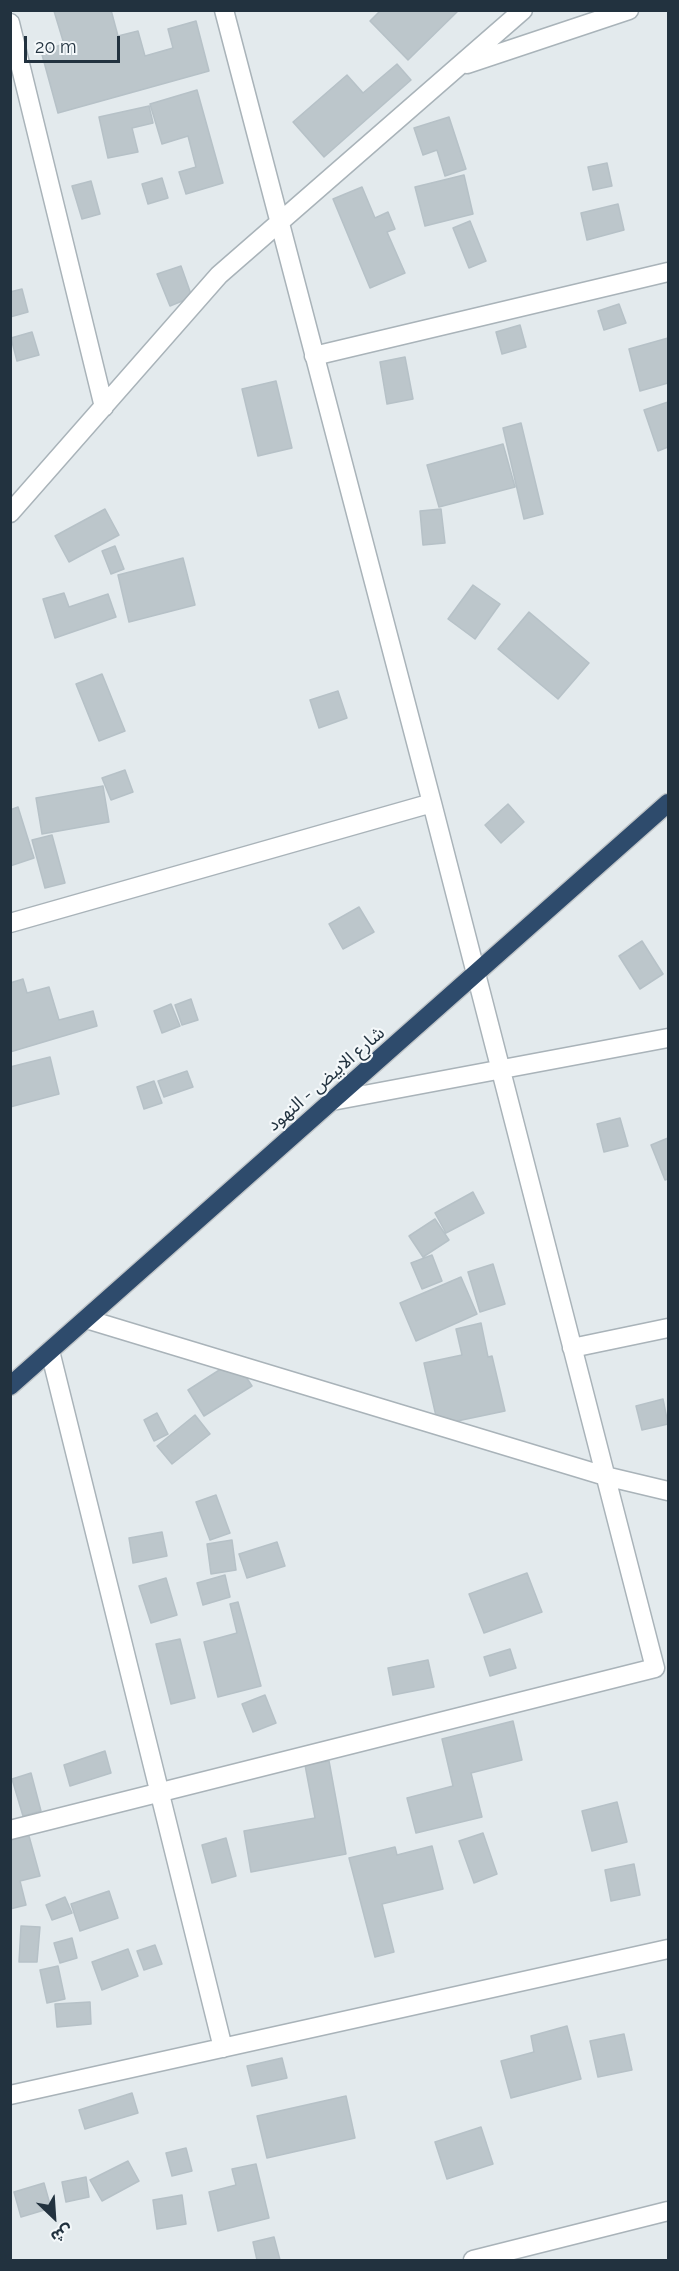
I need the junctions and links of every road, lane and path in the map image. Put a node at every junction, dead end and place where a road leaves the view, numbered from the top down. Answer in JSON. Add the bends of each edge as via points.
{"nodes":[{"id":1,"x":224,"y":10,"type":"edge"},
{"id":2,"x":523,"y":10,"type":"edge"},
{"id":3,"x":629,"y":10,"type":"edge"},
{"id":4,"x":10,"y":23,"type":"edge"},
{"id":5,"x":459,"y":66,"type":"junction"},
{"id":6,"x":279,"y":223,"type":"junction"},
{"id":7,"x":669,"y":272,"type":"edge"},
{"id":8,"x":314,"y":356,"type":"junction"},
{"id":9,"x":104,"y":407,"type":"junction"},
{"id":10,"x":10,"y":513,"type":"edge"},
{"id":11,"x":432,"y":803,"type":"junction"},
{"id":12,"x":669,"y":803,"type":"edge"},
{"id":13,"x":10,"y":922,"type":"edge"},
{"id":14,"x":476,"y":974,"type":"junction"},
{"id":15,"x":669,"y":1038,"type":"edge"},
{"id":16,"x":501,"y":1069,"type":"junction"},
{"id":17,"x":332,"y":1101,"type":"junction"},
{"id":18,"x":86,"y":1319,"type":"junction"},
{"id":19,"x":669,"y":1328,"type":"edge"},
{"id":20,"x":572,"y":1348,"type":"junction"},
{"id":21,"x":50,"y":1351,"type":"junction"},
{"id":22,"x":10,"y":1386,"type":"edge"},
{"id":23,"x":605,"y":1476,"type":"junction"},
{"id":24,"x":669,"y":1491,"type":"edge"},
{"id":25,"x":159,"y":1793,"type":"junction"},
{"id":26,"x":10,"y":1830,"type":"edge"},
{"id":27,"x":669,"y":1949,"type":"edge"},
{"id":28,"x":223,"y":2048,"type":"junction"},
{"id":29,"x":10,"y":2095,"type":"edge"},
{"id":30,"x":669,"y":2211,"type":"edge"},
{"id":31,"x":473,"y":2260,"type":"edge"}],
"edges":[{"from":1,"to":6,"type":"street"},
{"from":2,"to":5,"type":"street"},
{"from":3,"to":5,"type":"street"},
{"from":4,"to":9,"type":"street"},
{"from":5,"to":6,"type":"street"},
{"from":6,"to":8,"type":"street"},
{"from":6,"to":9,"type":"street","via":[[219,275]]},
{"from":7,"to":8,"type":"street"},
{"from":8,"to":11,"type":"street"},
{"from":9,"to":10,"type":"street"},
{"from":11,"to":13,"type":"street"},
{"from":11,"to":14,"type":"street"},
{"from":12,"to":14,"type":"highway","name":"شارع الابيض - النهود"},
{"from":14,"to":16,"type":"street"},
{"from":14,"to":17,"type":"highway","name":"شارع الابيض - النهود"},
{"from":15,"to":16,"type":"street"},
{"from":16,"to":17,"type":"street"},
{"from":16,"to":20,"type":"street"},
{"from":17,"to":18,"type":"highway","name":"شارع الابيض - النهود"},
{"from":18,"to":21,"type":"highway","name":"شارع الابيض - النهود"},
{"from":18,"to":23,"type":"street"},
{"from":19,"to":20,"type":"street"},
{"from":20,"to":23,"type":"street"},
{"from":21,"to":22,"type":"highway","name":"شارع الابيض - النهود"},
{"from":21,"to":25,"type":"street"},
{"from":23,"to":24,"type":"street"},
{"from":23,"to":25,"type":"street","via":[[655,1668]]},
{"from":25,"to":26,"type":"street"},
{"from":25,"to":28,"type":"street"},
{"from":27,"to":28,"type":"street"},
{"from":28,"to":29,"type":"street"},
{"from":30,"to":31,"type":"street"}]}
